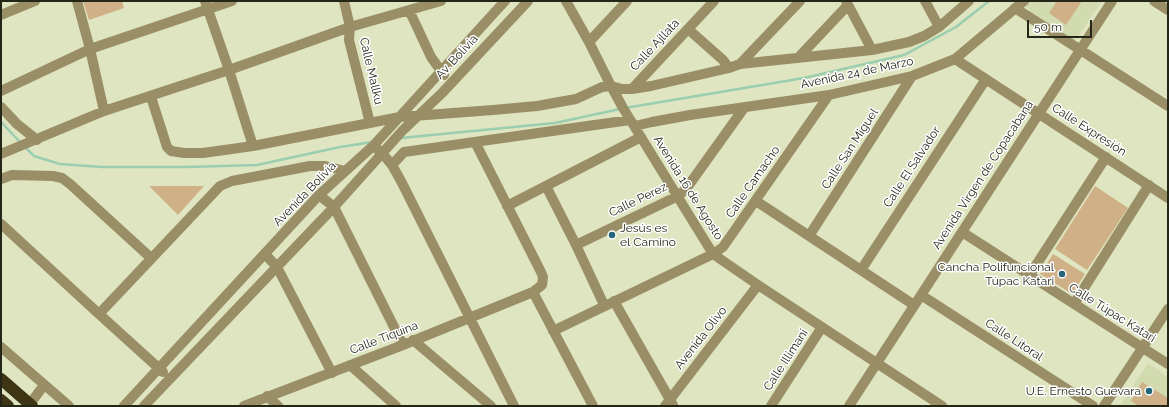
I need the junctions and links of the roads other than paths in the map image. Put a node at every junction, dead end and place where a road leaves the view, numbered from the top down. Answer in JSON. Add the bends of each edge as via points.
{"nodes":[{"id":1,"x":36,"y":1,"type":"edge"},
{"id":2,"x":77,"y":1,"type":"edge"},
{"id":3,"x":232,"y":1,"type":"edge"},
{"id":4,"x":344,"y":1,"type":"edge"},
{"id":5,"x":441,"y":1,"type":"edge"},
{"id":6,"x":505,"y":1,"type":"edge"},
{"id":7,"x":528,"y":1,"type":"edge"},
{"id":8,"x":566,"y":1,"type":"edge"},
{"id":9,"x":627,"y":1,"type":"edge"},
{"id":10,"x":714,"y":1,"type":"edge"},
{"id":11,"x":800,"y":1,"type":"edge"},
{"id":12,"x":925,"y":1,"type":"edge"},
{"id":13,"x":969,"y":1,"type":"edge"},
{"id":14,"x":1024,"y":1,"type":"edge"},
{"id":15,"x":1112,"y":1,"type":"edge"},
{"id":16,"x":1154,"y":1,"type":"edge"},
{"id":17,"x":847,"y":3,"type":"edge"},
{"id":18,"x":206,"y":5,"type":"edge"},
{"id":19,"x":1015,"y":8,"type":"junction"},
{"id":20,"x":409,"y":10,"type":"junction"},
{"id":21,"x":1168,"y":10,"type":"edge"},
{"id":22,"x":1,"y":15,"type":"edge"},
{"id":23,"x":350,"y":27,"type":"junction"},
{"id":24,"x":939,"y":27,"type":"junction"},
{"id":25,"x":688,"y":29,"type":"junction"},
{"id":26,"x":589,"y":42,"type":"junction"},
{"id":27,"x":90,"y":49,"type":"junction"},
{"id":28,"x":872,"y":50,"type":"junction"},
{"id":29,"x":1080,"y":50,"type":"junction"},
{"id":30,"x":798,"y":58,"type":"junction"},
{"id":31,"x":955,"y":59,"type":"junction"},
{"id":32,"x":740,"y":64,"type":"junction"},
{"id":33,"x":729,"y":68,"type":"junction"},
{"id":34,"x":229,"y":70,"type":"junction"},
{"id":35,"x":441,"y":71,"type":"junction"},
{"id":36,"x":912,"y":76,"type":"junction"},
{"id":37,"x":986,"y":79,"type":"junction"},
{"id":38,"x":452,"y":82,"type":"junction"},
{"id":39,"x":611,"y":86,"type":"junction"},
{"id":40,"x":632,"y":89,"type":"junction"},
{"id":41,"x":1,"y":91,"type":"edge"},
{"id":42,"x":829,"y":95,"type":"junction"},
{"id":43,"x":151,"y":96,"type":"junction"},
{"id":44,"x":1168,"y":106,"type":"edge"},
{"id":45,"x":1,"y":107,"type":"edge"},
{"id":46,"x":744,"y":108,"type":"junction"},
{"id":47,"x":104,"y":111,"type":"junction"},
{"id":48,"x":1039,"y":113,"type":"junction"},
{"id":49,"x":417,"y":115,"type":"junction"},
{"id":50,"x":400,"y":117,"type":"junction"},
{"id":51,"x":370,"y":123,"type":"junction"},
{"id":52,"x":633,"y":123,"type":"junction"},
{"id":53,"x":641,"y":137,"type":"junction"},
{"id":54,"x":37,"y":140,"type":"junction"},
{"id":55,"x":475,"y":142,"type":"junction"},
{"id":56,"x":253,"y":146,"type":"junction"},
{"id":57,"x":373,"y":146,"type":"junction"},
{"id":58,"x":385,"y":150,"type":"junction"},
{"id":59,"x":2,"y":152,"type":"edge"},
{"id":60,"x":1106,"y":157,"type":"junction"},
{"id":61,"x":392,"y":166,"type":"junction"},
{"id":62,"x":345,"y":171,"type":"junction"},
{"id":63,"x":1,"y":179,"type":"edge"},
{"id":64,"x":1149,"y":185,"type":"junction"},
{"id":65,"x":546,"y":186,"type":"junction"},
{"id":66,"x":320,"y":195,"type":"junction"},
{"id":67,"x":678,"y":196,"type":"junction"},
{"id":68,"x":1168,"y":198,"type":"edge"},
{"id":69,"x":756,"y":201,"type":"junction"},
{"id":70,"x":507,"y":206,"type":"junction"},
{"id":71,"x":334,"y":207,"type":"junction"},
{"id":72,"x":1,"y":224,"type":"edge"},
{"id":73,"x":962,"y":232,"type":"junction"},
{"id":74,"x":808,"y":236,"type":"junction"},
{"id":75,"x":576,"y":245,"type":"junction"},
{"id":76,"x":265,"y":254,"type":"junction"},
{"id":77,"x":713,"y":254,"type":"junction"},
{"id":78,"x":151,"y":258,"type":"junction"},
{"id":79,"x":277,"y":267,"type":"junction"},
{"id":80,"x":861,"y":270,"type":"junction"},
{"id":81,"x":1029,"y":276,"type":"junction"},
{"id":82,"x":758,"y":285,"type":"junction"},
{"id":83,"x":533,"y":292,"type":"junction"},
{"id":84,"x":921,"y":295,"type":"junction"},
{"id":85,"x":614,"y":301,"type":"junction"},
{"id":86,"x":1074,"y":304,"type":"junction"},
{"id":87,"x":914,"y":305,"type":"junction"},
{"id":88,"x":604,"y":306,"type":"junction"},
{"id":89,"x":1168,"y":309,"type":"edge"},
{"id":90,"x":99,"y":314,"type":"junction"},
{"id":91,"x":470,"y":318,"type":"junction"},
{"id":92,"x":822,"y":327,"type":"junction"},
{"id":93,"x":553,"y":331,"type":"junction"},
{"id":94,"x":414,"y":340,"type":"junction"},
{"id":95,"x":403,"y":345,"type":"junction"},
{"id":96,"x":1,"y":347,"type":"edge"},
{"id":97,"x":1143,"y":348,"type":"junction"},
{"id":98,"x":876,"y":363,"type":"junction"},
{"id":99,"x":1168,"y":364,"type":"edge"},
{"id":100,"x":350,"y":365,"type":"junction"},
{"id":101,"x":158,"y":368,"type":"junction"},
{"id":102,"x":332,"y":373,"type":"junction"},
{"id":103,"x":169,"y":378,"type":"junction"},
{"id":104,"x":1,"y":379,"type":"edge"},
{"id":105,"x":44,"y":385,"type":"junction"},
{"id":106,"x":267,"y":396,"type":"junction"},
{"id":107,"x":1,"y":400,"type":"edge"},
{"id":108,"x":669,"y":404,"type":"edge"},
{"id":109,"x":31,"y":405,"type":"edge"},
{"id":110,"x":8,"y":406,"type":"edge"},
{"id":111,"x":69,"y":406,"type":"edge"},
{"id":112,"x":124,"y":406,"type":"edge"},
{"id":113,"x":144,"y":406,"type":"edge"},
{"id":114,"x":244,"y":406,"type":"edge"},
{"id":115,"x":278,"y":406,"type":"edge"},
{"id":116,"x":396,"y":406,"type":"edge"},
{"id":117,"x":491,"y":406,"type":"edge"},
{"id":118,"x":514,"y":406,"type":"edge"},
{"id":119,"x":593,"y":406,"type":"edge"},
{"id":120,"x":771,"y":406,"type":"edge"},
{"id":121,"x":849,"y":406,"type":"edge"},
{"id":122,"x":942,"y":406,"type":"edge"},
{"id":123,"x":1093,"y":406,"type":"edge"},
{"id":124,"x":1104,"y":406,"type":"edge"}],
"edges":[{"from":1,"to":22,"type":"street"},
{"from":2,"to":27,"type":"street"},
{"from":3,"to":18,"type":"street"},
{"from":4,"to":23,"type":"street","name":"Calle Mallku"},
{"from":5,"to":20,"type":"street"},
{"from":6,"to":35,"type":"street","name":"Avenida Bolivia"},
{"from":7,"to":38,"type":"street","name":"Av. Bolivia"},
{"from":8,"to":26,"type":"street","name":"Avenida 16 de Agosto"},
{"from":9,"to":26,"type":"street"},
{"from":10,"to":25,"type":"street","name":"Calle Ajllata"},
{"from":11,"to":32,"type":"street"},
{"from":12,"to":24,"type":"street"},
{"from":13,"to":24,"type":"street"},
{"from":14,"to":19,"type":"street","name":"Avenida 24 de Marzo"},
{"from":15,"to":29,"type":"street","name":"Avenida Virgen de Copacabana"},
{"from":16,"to":21,"type":"street"},
{"from":17,"to":28,"type":"street"},
{"from":17,"to":30,"type":"street"},
{"from":18,"to":27,"type":"street"},
{"from":18,"to":34,"type":"street"},
{"from":19,"to":29,"type":"street"},
{"from":19,"to":31,"type":"street","name":"Avenida 24 de Marzo"},
{"from":20,"to":23,"type":"street"},
{"from":20,"to":35,"type":"street","via":[[431,57]]},
{"from":23,"to":34,"type":"street"},
{"from":23,"to":51,"type":"street","name":"Calle Mallku","via":[[349,40]]},
{"from":24,"to":28,"type":"street","via":[[909,42]]},
{"from":25,"to":33,"type":"street"},
{"from":25,"to":40,"type":"street","name":"Calle Ajllata"},
{"from":26,"to":39,"type":"street","name":"Avenida 16 de Agosto"},
{"from":27,"to":41,"type":"street"},
{"from":27,"to":47,"type":"street"},
{"from":28,"to":30,"type":"street"},
{"from":29,"to":44,"type":"street"},
{"from":29,"to":48,"type":"street","name":"Avenida Virgen de Copacabana"},
{"from":30,"to":32,"type":"street"},
{"from":31,"to":36,"type":"street","name":"Avenida 24 de Marzo"},
{"from":31,"to":37,"type":"street","name":"Calle Expresión"},
{"from":32,"to":33,"type":"street"},
{"from":33,"to":40,"type":"street"},
{"from":34,"to":43,"type":"street"},
{"from":34,"to":56,"type":"street"},
{"from":35,"to":38,"type":"street"},
{"from":35,"to":50,"type":"street","name":"Avenida Bolivia"},
{"from":36,"to":42,"type":"street","name":"Avenida 24 de Marzo"},
{"from":36,"to":74,"type":"street","name":"Calle San Miguel"},
{"from":37,"to":48,"type":"street","name":"Calle Expresión"},
{"from":37,"to":80,"type":"street","name":"Calle El Salvador"},
{"from":38,"to":49,"type":"street","name":"Av. Bolivia"},
{"from":39,"to":40,"type":"street"},
{"from":39,"to":49,"type":"street","via":[[576,98],[537,106]]},
{"from":39,"to":52,"type":"street","name":"Avenida 16 de Agosto"},
{"from":42,"to":46,"type":"street","name":"Avenida 24 de Marzo"},
{"from":42,"to":69,"type":"street","name":"Calle Camacho"},
{"from":43,"to":47,"type":"street"},
{"from":43,"to":56,"type":"street","via":[[167,147],[171,151],[203,153]]},
{"from":45,"to":54,"type":"street"},
{"from":46,"to":52,"type":"street","name":"Avenida 24 de Marzo"},
{"from":46,"to":67,"type":"street","name":"Calle Perez","via":[[686,189]]},
{"from":47,"to":54,"type":"street"},
{"from":48,"to":60,"type":"street","name":"Calle Expresión"},
{"from":48,"to":73,"type":"street","name":"Avenida Virgen de Copacabana"},
{"from":49,"to":50,"type":"street"},
{"from":49,"to":58,"type":"street","name":"Av. Bolivia"},
{"from":50,"to":51,"type":"street"},
{"from":50,"to":57,"type":"street","name":"Avenida Bolivia"},
{"from":51,"to":56,"type":"street"},
{"from":52,"to":53,"type":"street","name":"Avenida 16 de Agosto"},
{"from":52,"to":55,"type":"street","name":"Avenida 24 de Marzo"},
{"from":53,"to":65,"type":"street"},
{"from":53,"to":67,"type":"street","name":"Avenida 16 de Agosto"},
{"from":54,"to":59,"type":"street"},
{"from":55,"to":61,"type":"street","name":"Avenida 24 de Marzo","via":[[404,152]]},
{"from":55,"to":70,"type":"street"},
{"from":57,"to":58,"type":"street"},
{"from":57,"to":62,"type":"street","name":"Avenida Bolivia"},
{"from":58,"to":61,"type":"street"},
{"from":58,"to":71,"type":"street","name":"Av. Bolivia"},
{"from":60,"to":64,"type":"street","name":"Calle Expresión"},
{"from":60,"to":81,"type":"street"},
{"from":61,"to":91,"type":"street"},
{"from":62,"to":66,"type":"street","name":"Avenida Bolivia"},
{"from":62,"to":78,"type":"street","via":[[325,166],[310,166],[232,181],[220,186]]},
{"from":63,"to":78,"type":"street","via":[[12,175],[62,178]]},
{"from":64,"to":68,"type":"street","name":"Calle Expresión"},
{"from":64,"to":86,"type":"street"},
{"from":65,"to":70,"type":"street"},
{"from":65,"to":75,"type":"street"},
{"from":66,"to":71,"type":"street"},
{"from":66,"to":76,"type":"street","name":"Avenida Bolivia"},
{"from":67,"to":75,"type":"street","name":"Calle Perez"},
{"from":67,"to":77,"type":"street","name":"Avenida 16 de Agosto"},
{"from":69,"to":74,"type":"street"},
{"from":69,"to":77,"type":"street","name":"Calle Camacho","via":[[723,247]]},
{"from":70,"to":83,"type":"street","via":[[543,277],[542,285]]},
{"from":71,"to":79,"type":"street"},
{"from":71,"to":95,"type":"street"},
{"from":72,"to":90,"type":"street"},
{"from":73,"to":81,"type":"street","name":"Calle Túpac Katari"},
{"from":73,"to":84,"type":"street","name":"Avenida Virgen de Copacabana"},
{"from":74,"to":80,"type":"street"},
{"from":75,"to":88,"type":"street"},
{"from":76,"to":79,"type":"street"},
{"from":76,"to":101,"type":"street","name":"Avenida Bolivia"},
{"from":77,"to":82,"type":"street","name":"Avenida 16 de Agosto"},
{"from":77,"to":85,"type":"street","name":"Calle Camacho"},
{"from":78,"to":90,"type":"street"},
{"from":79,"to":102,"type":"street"},
{"from":79,"to":103,"type":"street"},
{"from":80,"to":87,"type":"street"},
{"from":81,"to":86,"type":"street","name":"Calle Túpac Katari"},
{"from":82,"to":92,"type":"street","name":"Avenida 16 de Agosto"},
{"from":82,"to":108,"type":"street","name":"Avenida Olivo"},
{"from":83,"to":91,"type":"street","name":"Calle Tiquina"},
{"from":83,"to":93,"type":"street"},
{"from":84,"to":87,"type":"street","name":"Avenida Virgen de Copacabana"},
{"from":84,"to":123,"type":"street","name":"Calle Litoral"},
{"from":85,"to":88,"type":"street","name":"Calle Camacho"},
{"from":85,"to":108,"type":"street"},
{"from":86,"to":97,"type":"street","name":"Calle Túpac Katari"},
{"from":87,"to":98,"type":"street","name":"Avenida Virgen de Copacabana"},
{"from":88,"to":93,"type":"street","name":"Calle Camacho"},
{"from":89,"to":97,"type":"street"},
{"from":90,"to":101,"type":"street"},
{"from":91,"to":94,"type":"street","name":"Calle Tiquina"},
{"from":91,"to":118,"type":"street"},
{"from":92,"to":98,"type":"street","name":"Avenida 16 de Agosto"},
{"from":92,"to":120,"type":"street","name":"Calle Illimani"},
{"from":93,"to":119,"type":"street"},
{"from":94,"to":95,"type":"street","name":"Calle Tiquina"},
{"from":94,"to":117,"type":"street"},
{"from":95,"to":100,"type":"street","name":"Calle Tiquina"},
{"from":96,"to":105,"type":"street"},
{"from":97,"to":99,"type":"street","name":"Calle Túpac Katari"},
{"from":97,"to":124,"type":"street"},
{"from":98,"to":121,"type":"street","name":"Avenida Virgen de Copacabana"},
{"from":98,"to":122,"type":"street","name":"Avenida 16 de Agosto"},
{"from":100,"to":102,"type":"street","name":"Calle Tiquina"},
{"from":100,"to":116,"type":"street"},
{"from":101,"to":103,"type":"street"},
{"from":101,"to":112,"type":"street","name":"Avenida Bolivia"},
{"from":102,"to":106,"type":"street","name":"Calle Tiquina"},
{"from":103,"to":113,"type":"street"},
{"from":104,"to":109,"type":"highway"},
{"from":105,"to":109,"type":"street"},
{"from":105,"to":111,"type":"street"},
{"from":106,"to":114,"type":"street","name":"Calle Tiquina"},
{"from":106,"to":115,"type":"street"},
{"from":107,"to":110,"type":"highway"}]}
